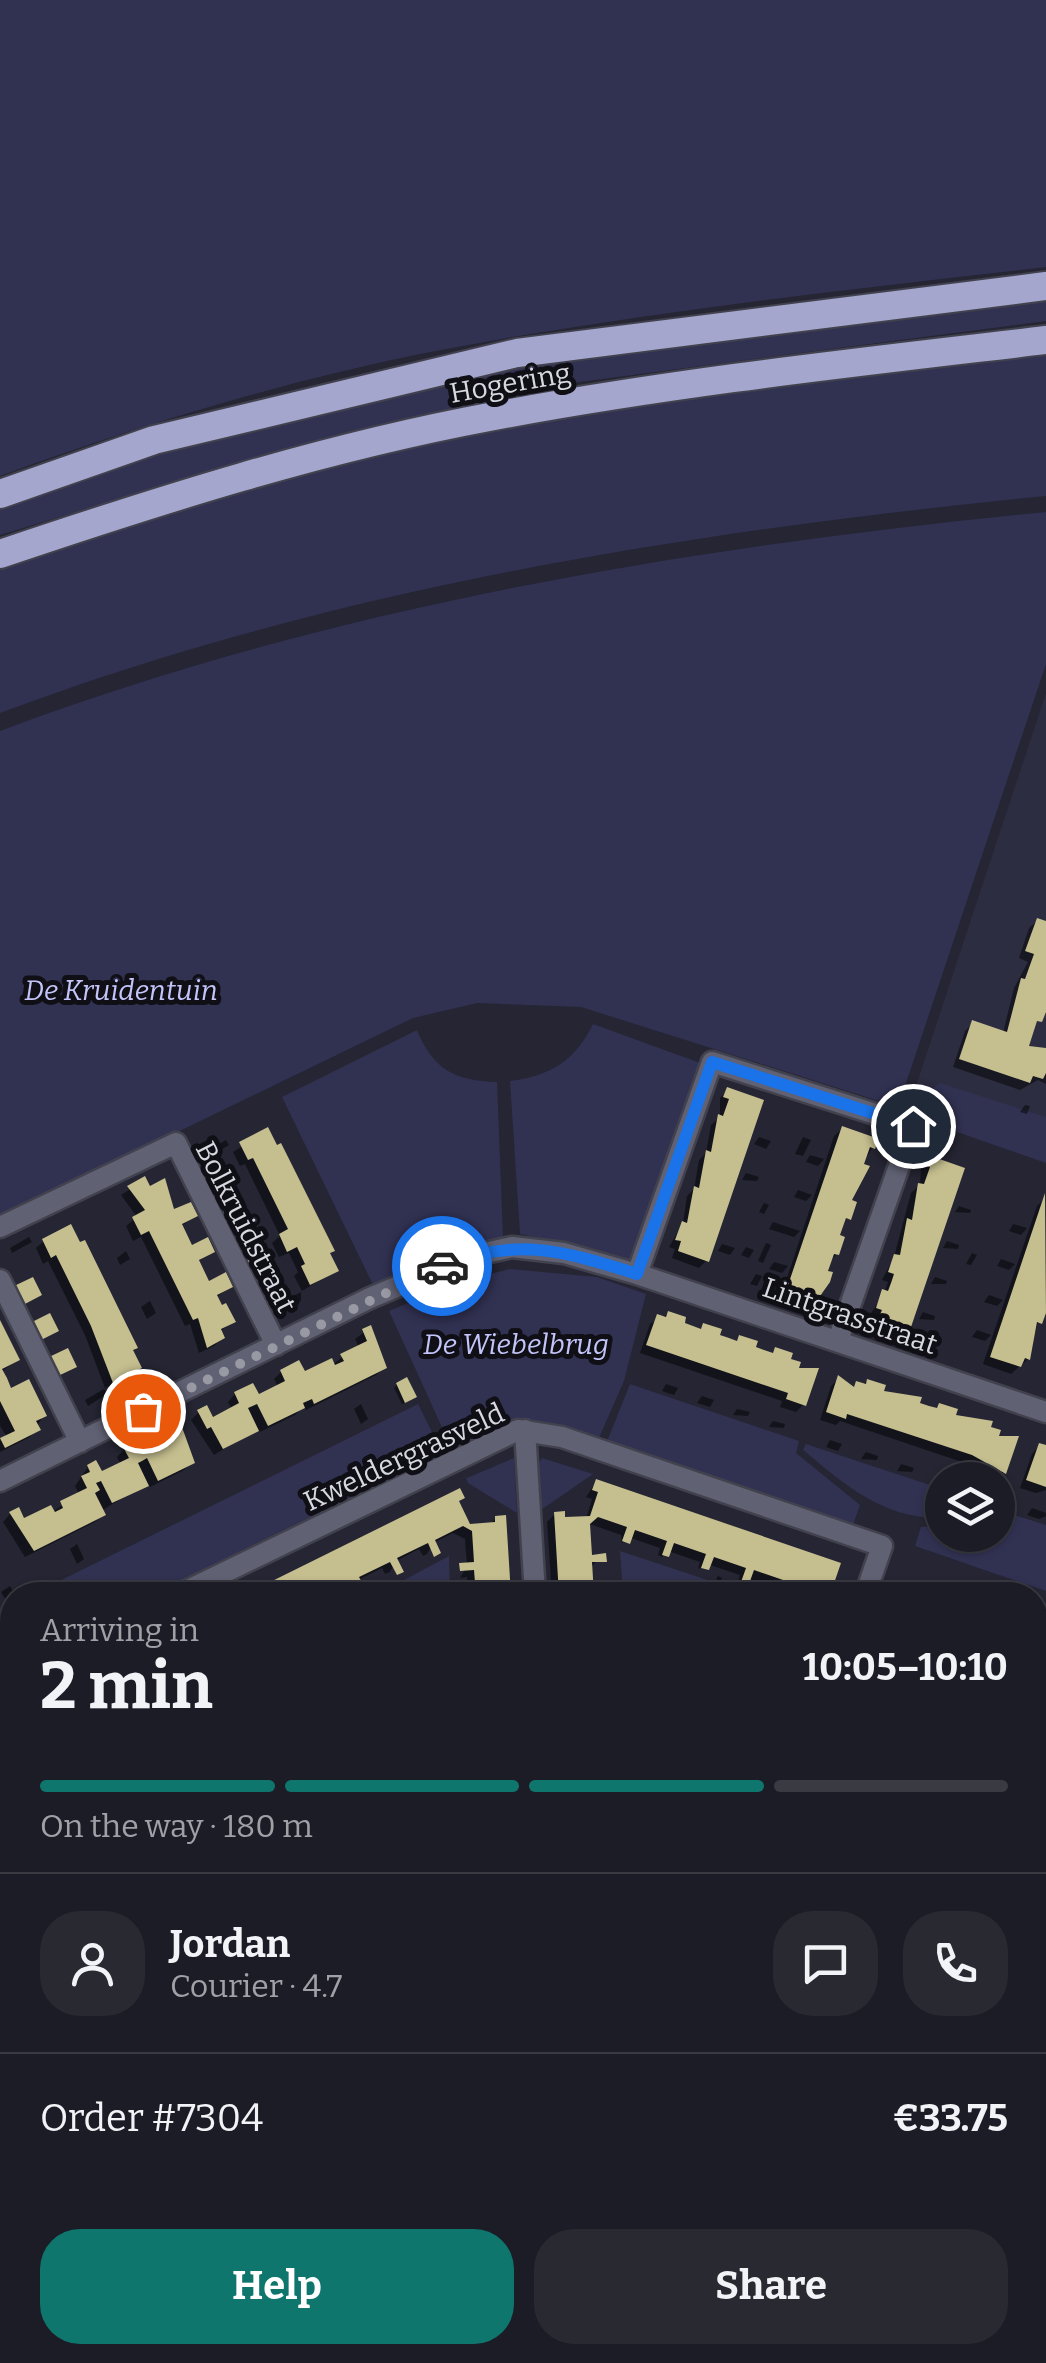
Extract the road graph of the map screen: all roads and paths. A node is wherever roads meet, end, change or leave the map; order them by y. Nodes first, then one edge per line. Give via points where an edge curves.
1 (1046, 286) edge
2 (1046, 340) edge
3 (0, 494) edge
4 (0, 554) edge
5 (0, 1227) edge
6 (637, 1274) junction
7 (0, 1280) edge
8 (838, 1340) junction
9 (276, 1344) junction
10 (1044, 1406) edge
11 (524, 1430) junction
12 (80, 1442) junction
13 (0, 1481) edge
14 (208, 1582) edge
15 (534, 1582) edge
16 (870, 1582) edge

1 - 3 highway, Hogering via 517,353 154,440
2 - 4 highway, Hogering via 776,372 487,417 202,486
5 - 9 street, Bolkruidstraat via 176,1143
6 - 8 street, Lintgrasstraat
6 - 8 street via 712,1062 913,1126
6 - 9 street, Lintgrasstraat via 564,1253 512,1247 467,1256
7 - 12 street
8 - 10 street, Lintgrasstraat
9 - 12 street, Lintgrasstraat
11 - 14 street, Kweldergrasveld
11 - 15 street
11 - 16 street, Kweldergrasveld via 562,1437 882,1546
12 - 13 street, Lintgrasstraat

